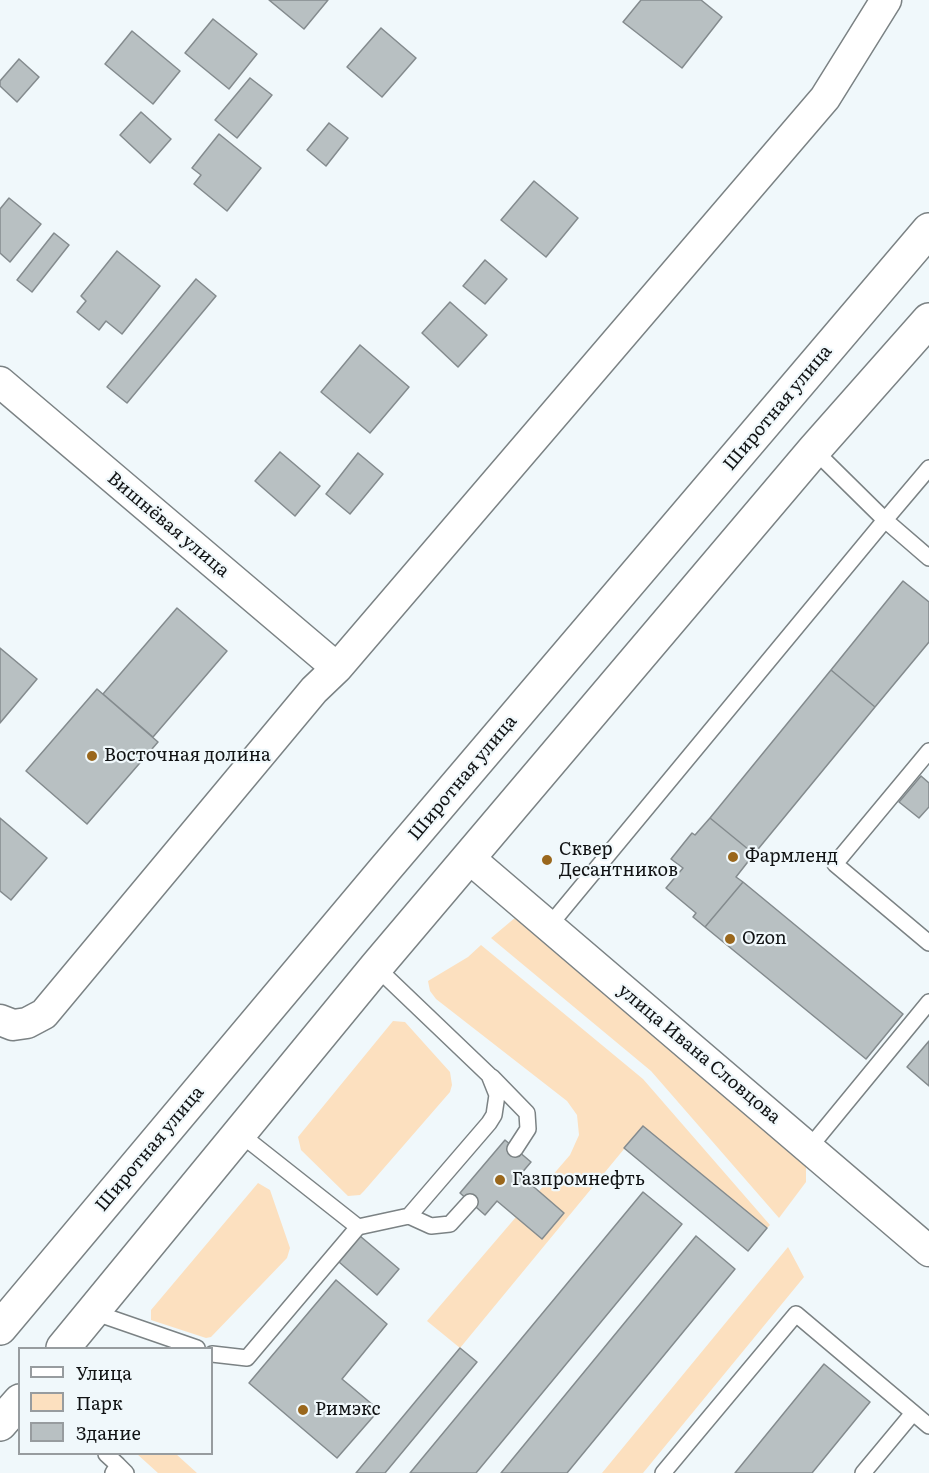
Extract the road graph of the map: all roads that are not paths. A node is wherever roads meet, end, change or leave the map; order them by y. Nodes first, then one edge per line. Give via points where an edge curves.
1 (886, 0) edge
2 (929, 230) edge
3 (929, 320) edge
4 (0, 382) edge
5 (814, 450) junction
6 (929, 468) edge
7 (885, 520) junction
8 (929, 558) edge
9 (337, 668) junction
10 (929, 752) edge
11 (469, 858) junction
12 (549, 926) junction
13 (929, 943) edge
14 (376, 967) junction
15 (929, 1002) edge
16 (0, 1020) edge
17 (482, 1067) junction
18 (239, 1133) junction
19 (809, 1148) junction
20 (515, 1149) dead end
21 (470, 1202) dead end
22 (409, 1216) junction
23 (358, 1227) junction
24 (929, 1251) edge
25 (93, 1312) junction
26 (0, 1328) edge
27 (64, 1347) edge
28 (194, 1347) edge
29 (213, 1354) edge
30 (18, 1403) edge
31 (913, 1413) junction
32 (0, 1424) edge
33 (929, 1426) edge
34 (107, 1455) edge
35 (119, 1470) edge
36 (871, 1470) edge
37 (663, 1473) edge

1 - 9 street via 825,98
2 - 26 main road, Широтная улица
3 - 5 main road
4 - 9 street, Вишнёвая улица
5 - 7 lane
5 - 11 main road
6 - 7 lane
7 - 8 lane
7 - 12 lane
9 - 16 street via 314,690 44,1014 13,1025
10 - 13 lane via 835,864
11 - 12 street, улица Ивана Словцова
11 - 14 main road
12 - 19 street, улица Ивана Словцова
14 - 17 lane
14 - 18 main road
15 - 19 lane
17 - 20 lane via 527,1113 528,1130
17 - 22 lane via 495,1084 494,1114
18 - 23 lane
18 - 25 main road
19 - 24 street, улица Ивана Словцова
21 - 22 lane via 450,1224 431,1226
22 - 23 lane
23 - 29 lane via 248,1358
25 - 27 main road
25 - 28 lane
30 - 32 main road
31 - 33 lane
31 - 36 lane
31 - 37 lane via 796,1314
34 - 35 lane

